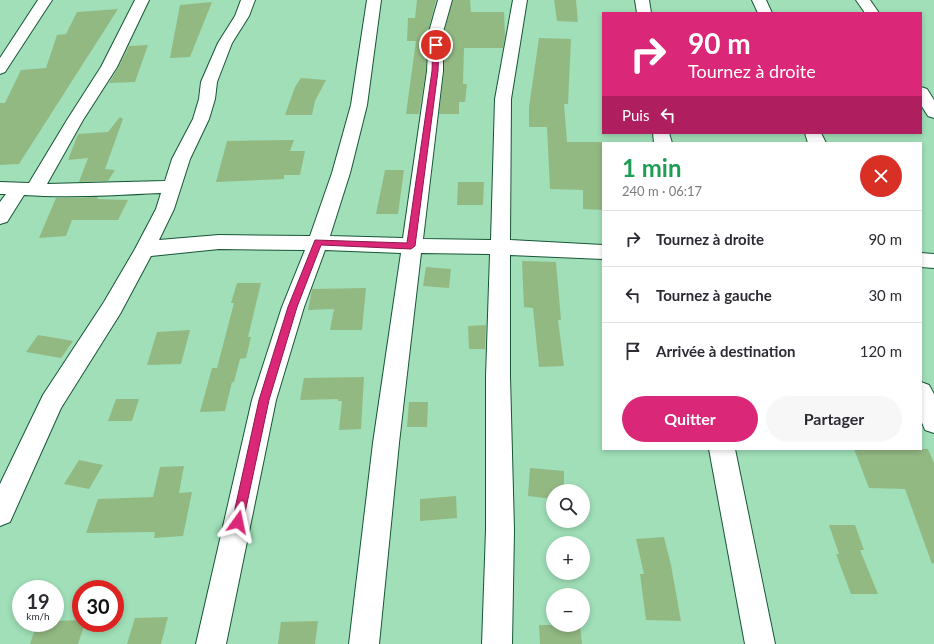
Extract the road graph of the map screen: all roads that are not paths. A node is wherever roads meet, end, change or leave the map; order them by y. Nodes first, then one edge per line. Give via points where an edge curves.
1 (45, 0) edge
2 (142, 0) edge
3 (248, 0) edge
4 (374, 0) edge
5 (445, 0) edge
6 (520, 0) edge
7 (642, 0) edge
8 (759, 0) edge
9 (863, 0) edge
10 (644, 12) edge
11 (765, 12) edge
12 (871, 12) edge
13 (0, 69) edge
14 (922, 94) edge
15 (934, 113) edge
16 (173, 187) junction
17 (17, 190) edge
18 (0, 217) edge
19 (318, 242) junction
20 (411, 246) junction
21 (499, 247) junction
22 (145, 249) junction
23 (602, 252) edge
24 (922, 260) edge
25 (934, 261) edge
26 (922, 394) edge
27 (934, 422) edge
28 (722, 450) edge
29 (0, 513) edge
30 (211, 644) edge
31 (364, 644) edge
32 (497, 644) edge
33 (760, 644) edge

1 - 13 street
2 - 17 street via 109,67 75,120
3 - 16 street via 242,16 225,43 209,82 201,119 181,159
4 - 19 street via 359,105 341,173
5 - 20 street via 436,32 435,71
6 - 21 street via 503,99
7 - 10 street
8 - 11 street
9 - 12 street
14 - 15 street
16 - 17 street
16 - 22 street via 165,210
17 - 18 street
19 - 20 street
19 - 22 street via 219,242
19 - 30 street via 293,307 264,400
20 - 21 street
20 - 31 street
21 - 23 street
21 - 32 street via 500,530
22 - 29 street via 112,308 52,402
24 - 25 street
26 - 27 street
28 - 33 street

